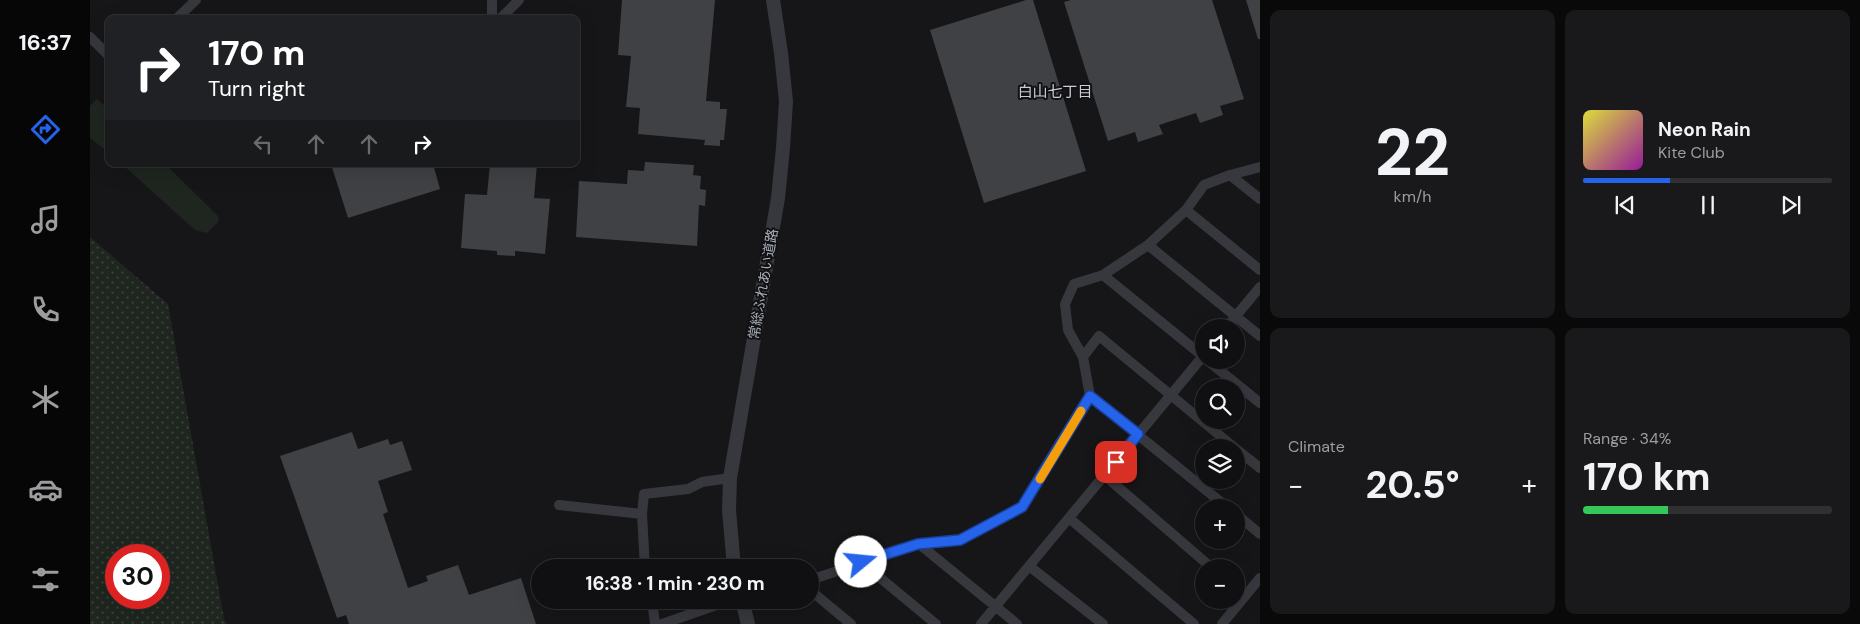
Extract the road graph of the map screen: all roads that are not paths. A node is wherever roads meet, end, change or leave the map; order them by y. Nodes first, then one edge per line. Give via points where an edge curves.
1 (196, 0) edge
2 (492, 0) edge
3 (519, 0) edge
4 (773, 0) edge
5 (180, 15) edge
6 (492, 15) edge
7 (504, 15) edge
8 (90, 37) edge
9 (105, 52) edge
10 (1260, 167) edge
11 (1230, 174) junction
12 (1260, 199) edge
13 (1186, 210) junction
14 (1148, 245) junction
15 (1260, 270) edge
16 (1103, 275) junction
17 (1260, 286) edge
18 (1236, 316) junction
19 (1234, 319) edge
20 (1260, 336) edge
21 (1195, 350) edge
22 (1083, 357) junction
23 (1195, 367) edge
24 (1219, 369) edge
25 (1171, 395) junction
26 (1090, 396) junction
27 (1260, 403) edge
28 (1138, 434) junction
29 (1225, 439) edge
30 (1245, 456) edge
31 (1260, 468) edge
32 (1104, 475) junction
33 (730, 478) junction
34 (1217, 499) edge
35 (559, 505) dead end
36 (642, 514) junction
37 (1069, 518) junction
38 (1245, 522) edge
39 (1260, 534) edge
40 (918, 544) junction
41 (645, 559) edge
42 (733, 559) edge
43 (1202, 559) edge
44 (861, 562) junction
45 (1030, 566) junction
46 (819, 577) edge
47 (1260, 578) edge
48 (1245, 596) edge
49 (819, 598) edge
50 (996, 606) junction
51 (653, 609) edge
52 (705, 609) edge
53 (744, 609) edge
54 (1234, 609) edge
55 (840, 616) junction
56 (655, 624) edge
57 (662, 624) edge
58 (748, 624) edge
59 (832, 624) edge
60 (850, 624) edge
61 (936, 624) edge
62 (981, 624) edge
63 (1017, 624) edge
64 (1103, 624) edge
65 (1194, 624) edge
66 (1222, 624) edge

1 - 5 street
2 - 6 street
3 - 7 street
4 - 33 street, 常総ふれあい道路 via 786,102 784,148
8 - 9 street
10 - 11 street
11 - 12 street
11 - 13 street via 1204,185
13 - 14 street
13 - 15 street
14 - 16 street
14 - 18 street
16 - 21 street
16 - 22 street via 1074,284 1065,304 1068,330
17 - 18 street
18 - 19 street
18 - 20 street
22 - 25 street via 1100,336
22 - 26 street
23 - 25 street
24 - 27 street
25 - 28 street
25 - 29 street
26 - 28 street
26 - 40 street via 1022,507 960,540
28 - 32 street
28 - 34 street
30 - 31 street
32 - 37 street
32 - 43 street
33 - 36 street via 644,494
33 - 42 street, 常総ふれあい道路
35 - 36 street
36 - 41 street
37 - 45 street
37 - 65 street
38 - 39 street
40 - 44 street
40 - 50 street
44 - 46 street
44 - 61 street
45 - 50 street
45 - 64 street
47 - 48 street
49 - 55 street
50 - 62 street
50 - 63 street
51 - 56 street
52 - 57 street
53 - 58 street
54 - 66 street
55 - 59 street
55 - 60 street

